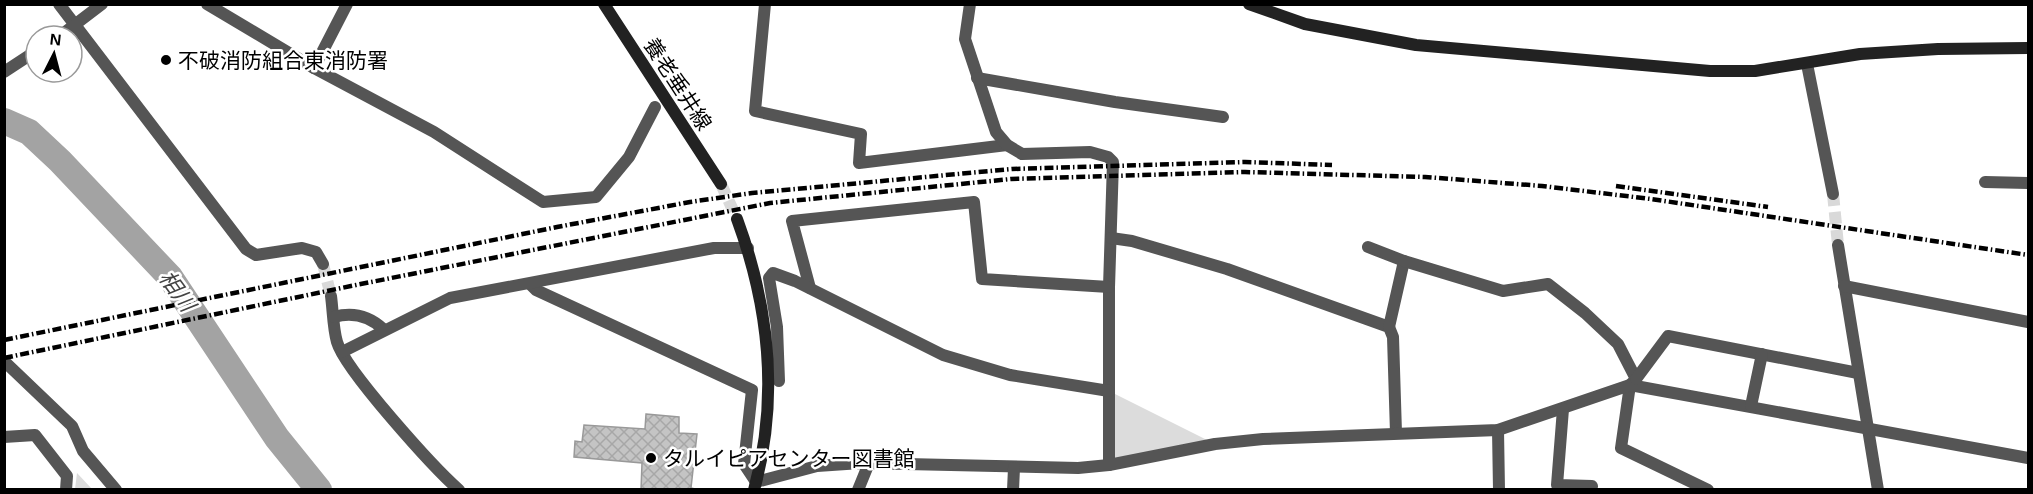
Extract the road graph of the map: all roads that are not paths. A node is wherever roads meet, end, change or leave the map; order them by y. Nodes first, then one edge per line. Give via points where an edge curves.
1 (59, 4) edge
2 (102, 4) edge
3 (207, 4) edge
4 (347, 4) edge
5 (603, 4) edge
6 (765, 4) edge
7 (970, 4) edge
8 (1249, 4) edge
9 (67, 24) edge
10 (77, 24) edge
11 (2028, 48) edge
12 (84, 49) edge
13 (24, 59) edge
14 (1807, 64) junction
15 (314, 68) junction
16 (4, 72) edge
17 (977, 78) junction
18 (655, 107) dead end
19 (1223, 117) dead end
20 (1007, 145) junction
21 (1985, 182) dead end
22 (2028, 183) edge
23 (721, 184) tunnel mouth
24 (1833, 194) tunnel mouth
25 (737, 219) tunnel mouth
26 (1111, 238) junction
27 (1838, 245) tunnel mouth
28 (1368, 247) dead end
29 (748, 248) junction
30 (1404, 261) junction
31 (323, 264) tunnel mouth
32 (531, 285) junction
33 (1844, 286) junction
34 (1109, 287) junction
35 (810, 288) junction
36 (330, 296) tunnel mouth
37 (334, 317) junction
38 (2028, 322) edge
39 (1389, 327) junction
40 (382, 329) junction
41 (342, 352) junction
42 (1762, 354) junction
43 (4, 361) edge
44 (1858, 372) junction
45 (779, 381) dead end
46 (1633, 382) junction
47 (1110, 391) junction
48 (1751, 406) junction
49 (1563, 409) junction
50 (1868, 427) junction
51 (1498, 430) junction
52 (1396, 433) junction
53 (4, 437) edge
54 (2028, 458) edge
55 (869, 463) junction
56 (1109, 465) junction
57 (1014, 468) junction
58 (755, 486) edge
59 (66, 489) edge
60 (116, 489) edge
61 (459, 489) edge
62 (858, 489) edge
63 (1013, 489) edge
64 (1499, 489) edge
65 (1591, 489) edge
66 (1708, 489) edge
67 (1878, 489) edge

1 - 9 street
2 - 10 street
3 - 15 street
4 - 15 street
5 - 23 street, 養老垂井線
6 - 20 street via 755,111 861,134 859,163
7 - 17 street via 965,39
8 - 14 street via 1305,24 1475,52 1710,71 1755,71
11 - 14 street via 1860,54
12 - 31 street via 246,249 256,255 302,248 316,252
13 - 16 street
14 - 24 street
15 - 18 street via 434,132 543,202 596,197 629,157
17 - 19 street
17 - 20 street via 996,132
20 - 26 street via 1022,154 1090,152 1108,157 1113,162
21 - 22 street
25 - 29 street
26 - 34 street
26 - 39 street via 1227,269
27 - 33 street
28 - 30 street
29 - 32 street via 714,248
29 - 58 street via 763,310 768,375
30 - 39 street
30 - 46 street via 1503,291 1548,284 1618,344
32 - 40 street via 450,298
32 - 58 street via 752,390 744,464
33 - 38 street
33 - 44 street
34 - 35 street via 982,279 974,202 792,221
34 - 47 street
35 - 45 street via 772,273 769,278 777,327
35 - 47 street via 943,355 1010,375
36 - 37 street
37 - 40 street via 348,313 376,322
37 - 41 street
39 - 52 street via 1393,337
40 - 41 street
41 - 61 street via 366,386
42 - 44 street
42 - 46 street via 1668,336
42 - 48 street
43 - 60 street via 72,426 83,451
44 - 50 street
46 - 48 street
46 - 49 street
46 - 66 street via 1621,448
47 - 56 street
48 - 50 street
49 - 51 street
49 - 65 street via 1557,485 1592,486
50 - 54 street
50 - 67 street
51 - 52 street
51 - 64 street
52 - 56 street via 1215,444
53 - 59 street via 35,435 67,476
55 - 57 street
55 - 58 street via 817,466
55 - 62 street
56 - 57 street
57 - 63 street

